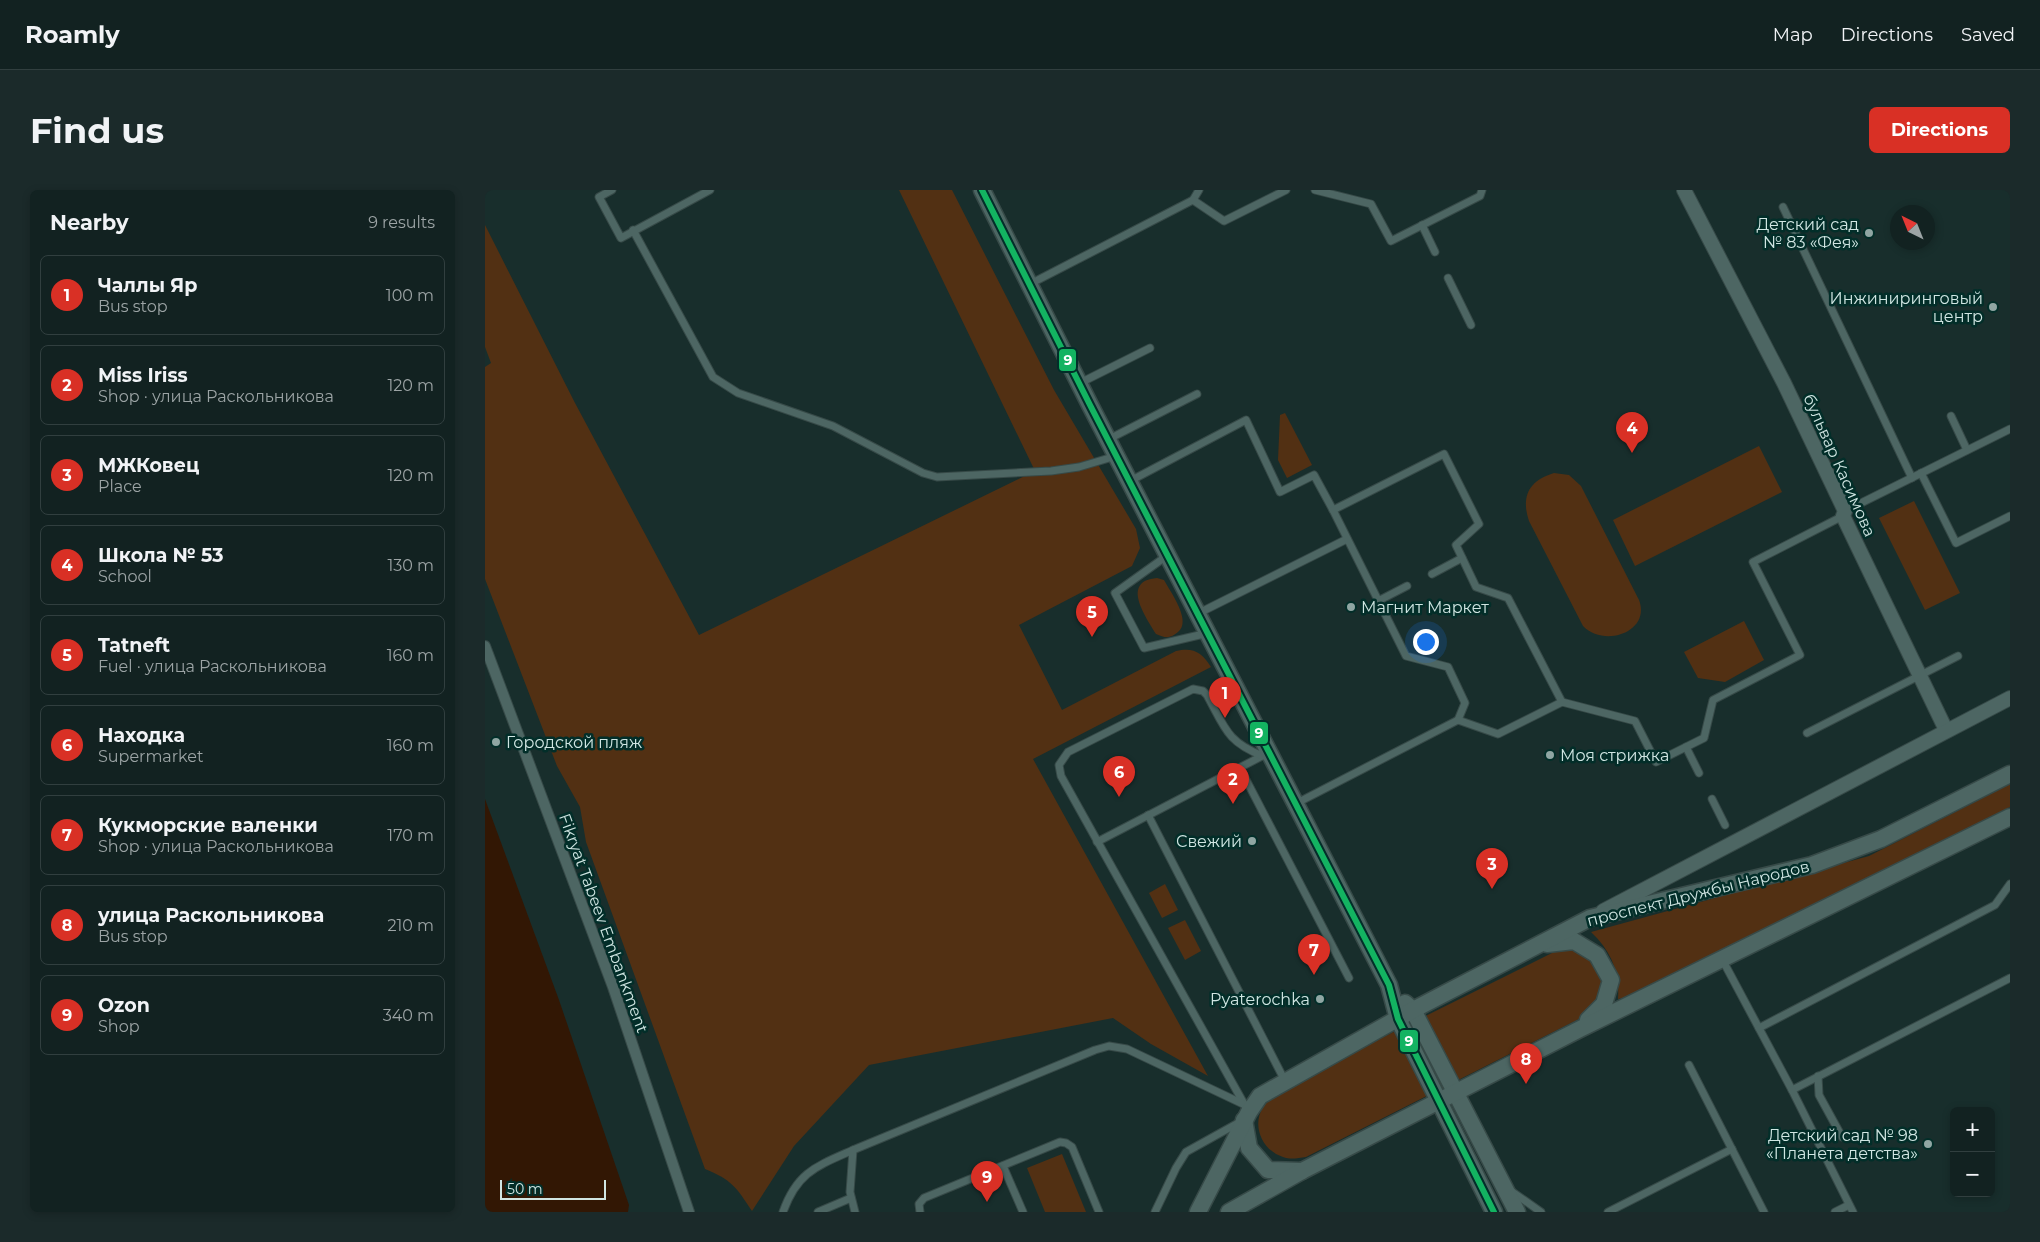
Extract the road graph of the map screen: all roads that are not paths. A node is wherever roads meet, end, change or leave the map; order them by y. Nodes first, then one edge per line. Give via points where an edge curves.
1 (612, 190) edge
2 (710, 190) edge
3 (983, 190) edge
4 (1199, 190) edge
5 (1286, 190) edge
6 (1315, 190) edge
7 (1482, 190) edge
8 (1684, 190) edge
9 (1193, 200) junction
10 (1783, 207) dead end
11 (1422, 225) junction
12 (633, 230) junction
13 (1435, 252) dead end
14 (1448, 278) dead end
15 (1030, 284) junction
16 (1471, 325) dead end
17 (1150, 348) dead end
18 (1080, 384) junction
19 (1197, 394) dead end
20 (1951, 416) dead end
21 (2010, 429) edge
22 (1109, 440) junction
23 (1967, 450) junction
24 (1117, 456) junction
25 (1921, 473) junction
26 (1912, 478) junction
27 (1129, 481) junction
28 (1333, 510) junction
29 (1844, 514) junction
30 (2010, 516) edge
31 (1347, 538) junction
32 (1169, 555) junction
33 (1462, 558) junction
34 (1432, 574) dead end
35 (1407, 586) dead end
36 (1378, 601) junction
37 (1199, 613) junction
38 (1208, 633) junction
39 (485, 646) edge
40 (1958, 656) dead end
41 (1919, 675) junction
42 (2010, 698) edge
43 (1561, 702) junction
44 (1458, 720) junction
45 (1946, 730) junction
46 (1807, 733) dead end
47 (1686, 747) junction
48 (1266, 754) junction
49 (1241, 768) junction
50 (1699, 773) dead end
51 (2010, 774) edge
52 (1712, 799) dead end
53 (1295, 804) junction
54 (1148, 816) junction
55 (2010, 817) edge
56 (1725, 825) dead end
57 (1097, 842) junction
58 (2010, 884) edge
59 (1590, 918) junction
60 (1539, 944) junction
61 (1722, 959) junction
62 (1349, 978) dead end
63 (2010, 978) edge
64 (1389, 985) junction
65 (1413, 1010) junction
66 (1398, 1019) junction
67 (1759, 1028) junction
68 (1580, 1029) junction
69 (1689, 1065) dead end
70 (1818, 1076) junction
71 (1285, 1082) junction
72 (1791, 1090) junction
73 (1457, 1093) junction
74 (1438, 1103) junction
75 (1245, 1112) junction
76 (1842, 1137) dead end
77 (1731, 1149) junction
78 (853, 1150) junction
79 (1003, 1166) junction
80 (1302, 1171) junction
81 (1505, 1187) junction
82 (851, 1198) junction
83 (1849, 1204) junction
84 (689, 1212) edge
85 (783, 1212) edge
86 (817, 1212) edge
87 (855, 1212) edge
88 (920, 1212) edge
89 (1023, 1212) edge
90 (1099, 1212) edge
91 (1155, 1212) edge
92 (1198, 1212) edge
93 (1229, 1212) edge
94 (1494, 1212) edge
95 (1517, 1212) edge
96 (1541, 1212) edge
97 (1608, 1212) edge
98 (1764, 1212) edge
99 (1835, 1212) edge
100 (1853, 1212) edge

1 - 12 lane via 599,197 621,238
2 - 12 lane
3 - 15 street
4 - 9 lane
5 - 9 lane via 1224,221
6 - 11 lane via 1371,204 1391,241
7 - 11 lane via 1480,196
8 - 29 street, бульвар Касимова via 1784,383
9 - 15 lane
10 - 26 lane
11 - 13 lane
12 - 24 lane via 713,377 738,393 833,426 923,473 937,477 1051,471
14 - 16 lane
15 - 18 street
17 - 18 lane
18 - 22 street
19 - 22 lane
20 - 23 lane
21 - 23 lane
22 - 24 street
23 - 25 lane
24 - 27 street
25 - 26 lane
25 - 30 lane via 1956,543
26 - 29 lane
27 - 28 lane via 1246,420 1280,492 1314,475
27 - 32 street
28 - 31 lane
28 - 33 lane via 1444,454 1479,524 1455,545
29 - 41 street, бульвар Касимова
29 - 47 lane via 1753,562 1800,655 1713,700 1704,738
31 - 36 lane
31 - 37 lane
32 - 37 street
32 - 38 lane via 1115,593 1143,648
33 - 34 lane
33 - 43 lane via 1476,587 1508,598
35 - 36 lane
36 - 44 lane via 1406,656 1448,667 1465,702
37 - 38 street
38 - 48 street
39 - 84 street, Fikryat Tabeev Embankment via 613,987
40 - 41 lane
41 - 45 street, бульвар Касимова
41 - 46 lane
42 - 45 street
43 - 44 lane via 1498,734
43 - 47 lane via 1635,722 1656,762
44 - 53 lane
45 - 59 street
47 - 50 lane
48 - 49 lane
48 - 53 street
48 - 57 lane via 1244,748 1236,742 1207,695 1193,689 1077,748 1063,756 1059,770
49 - 54 lane
49 - 62 lane
51 - 59 street, проспект Дружбы Народов via 1881,839 1812,865
52 - 56 lane
53 - 64 street
54 - 57 lane
54 - 71 lane
55 - 61 street
57 - 75 lane
58 - 67 lane via 1995,905
59 - 60 street, проспект Дружбы Народов
60 - 65 street, проспект Дружбы Народов
60 - 68 street via 1575,941 1597,955 1611,980 1604,1004
61 - 67 lane
61 - 68 street
63 - 70 lane
64 - 65 street
64 - 66 street
65 - 66 street, проспект Дружбы Народов
65 - 73 street
66 - 71 street, проспект Дружбы Народов
66 - 74 street
67 - 72 lane
68 - 73 street
69 - 77 lane
70 - 72 lane
70 - 76 lane via 1819,1095
71 - 75 street, проспект Дружбы Народов via 1260,1096
72 - 83 lane
73 - 74 street
73 - 81 street
74 - 80 street
74 - 94 street
75 - 78 lane via 1127,1049 1109,1046
75 - 80 street via 1249,1148 1268,1170
75 - 91 lane via 1186,1152
75 - 92 street
77 - 97 lane
77 - 98 lane
78 - 82 lane
78 - 85 lane via 808,1171 795,1186
79 - 88 lane via 924,1198 919,1204
79 - 89 lane
79 - 90 lane via 1060,1142 1066,1143 1072,1147
80 - 93 street
81 - 95 street
81 - 96 lane
82 - 86 lane
82 - 87 lane
83 - 99 lane
83 - 100 lane

